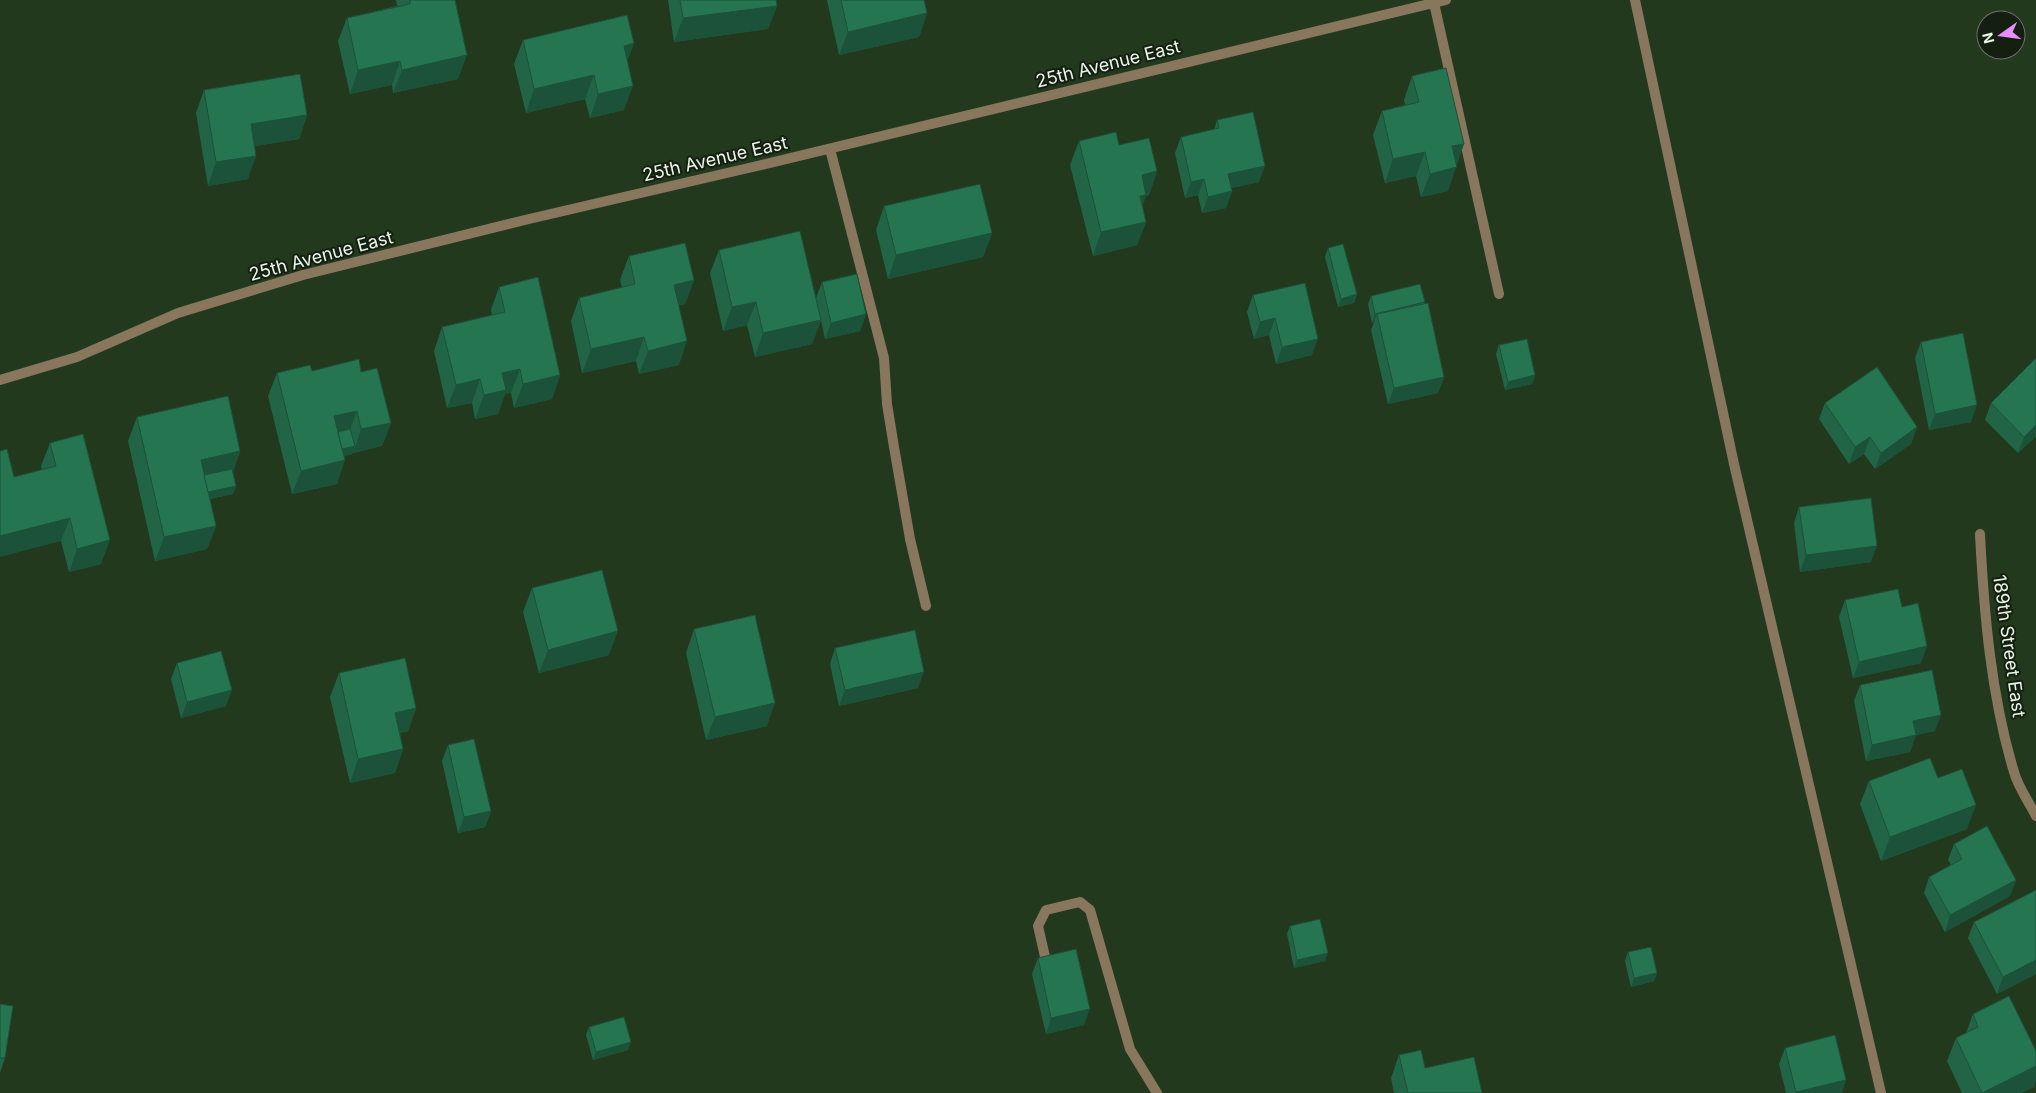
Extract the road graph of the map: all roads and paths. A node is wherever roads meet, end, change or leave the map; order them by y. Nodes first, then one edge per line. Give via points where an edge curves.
1 (1446, 0) edge
2 (1635, 0) edge
3 (1434, 3) junction
4 (830, 149) junction
5 (1499, 294) dead end
6 (0, 380) edge
7 (1980, 534) dead end
8 (926, 606) dead end
9 (2036, 816) edge
10 (1046, 961) edge
11 (1157, 1093) edge
12 (1881, 1093) edge

1 - 3 street, 25th Avenue East
2 - 12 street via 1734,464
3 - 4 street, 25th Avenue East
3 - 5 street
4 - 6 street, 25th Avenue East via 303,275 178,313 77,358
4 - 8 street via 884,358 887,404 910,539
7 - 9 street, 189th Street East via 1994,685 2014,773
10 - 11 street via 1038,926 1046,910 1080,902 1090,910 1130,1049

